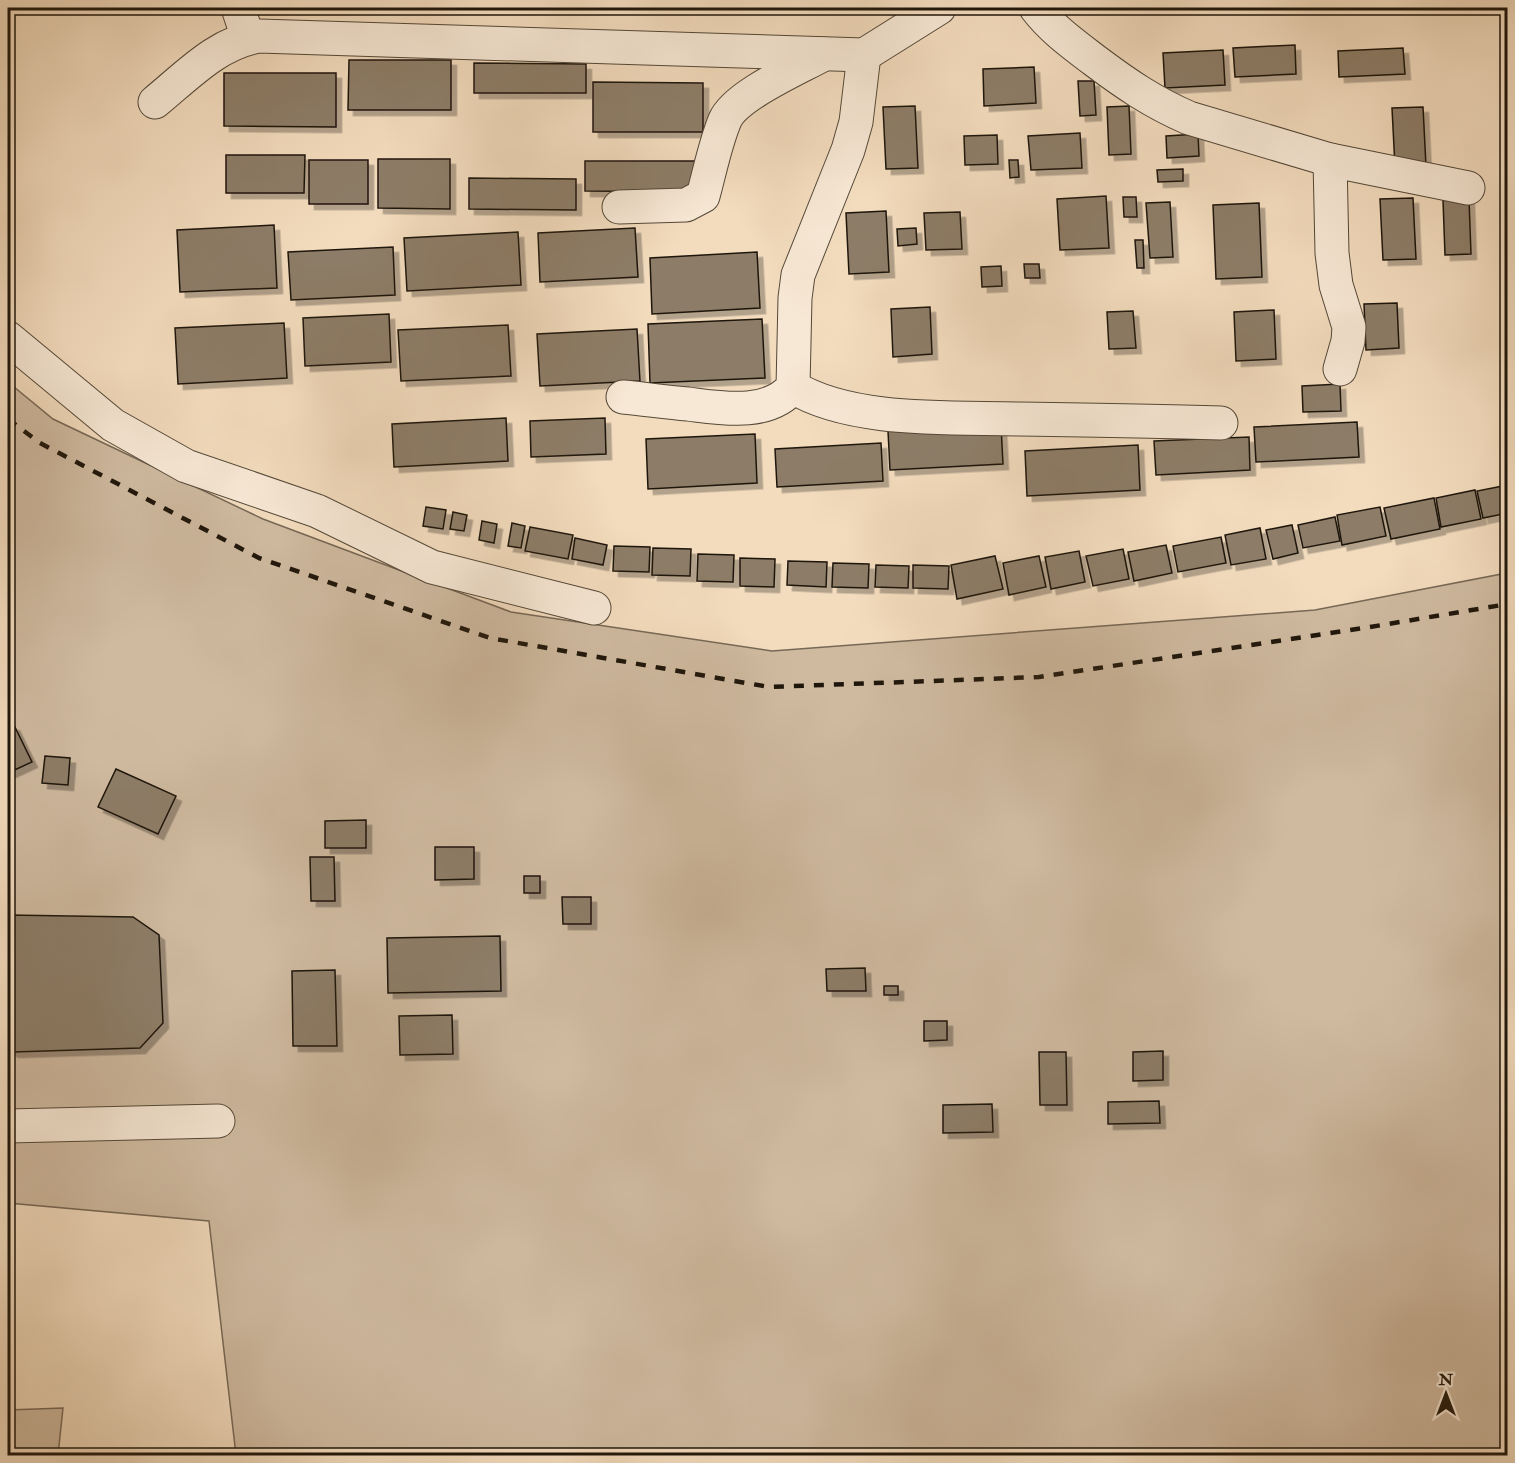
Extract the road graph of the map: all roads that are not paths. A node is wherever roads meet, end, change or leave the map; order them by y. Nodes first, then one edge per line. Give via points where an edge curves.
1 (238, 8) edge
2 (939, 8) edge
3 (1036, 8) edge
4 (248, 38) junction
5 (826, 53) junction
6 (864, 55) junction
7 (155, 102) dead end
8 (1329, 160) junction
9 (1468, 188) dead end
10 (619, 207) dead end
11 (8, 338) edge
12 (1340, 369) dead end
13 (793, 387) junction
14 (623, 397) dead end
15 (1221, 423) dead end
16 (594, 608) dead end
17 (218, 1121) dead end
18 (8, 1126) edge

1 - 4 street
2 - 6 street
3 - 8 street via 1059,34 1157,103 1189,118
4 - 5 street
4 - 7 street via 218,51
5 - 6 street
5 - 10 street via 735,106 725,119 703,196 686,206
6 - 13 street via 856,122 848,150 798,275
8 - 9 street
8 - 12 street via 1332,253 1336,285 1349,327
11 - 16 street via 113,425 186,466 317,511 432,567
13 - 14 street via 777,400 735,409
13 - 15 street via 823,402 901,416
17 - 18 street

